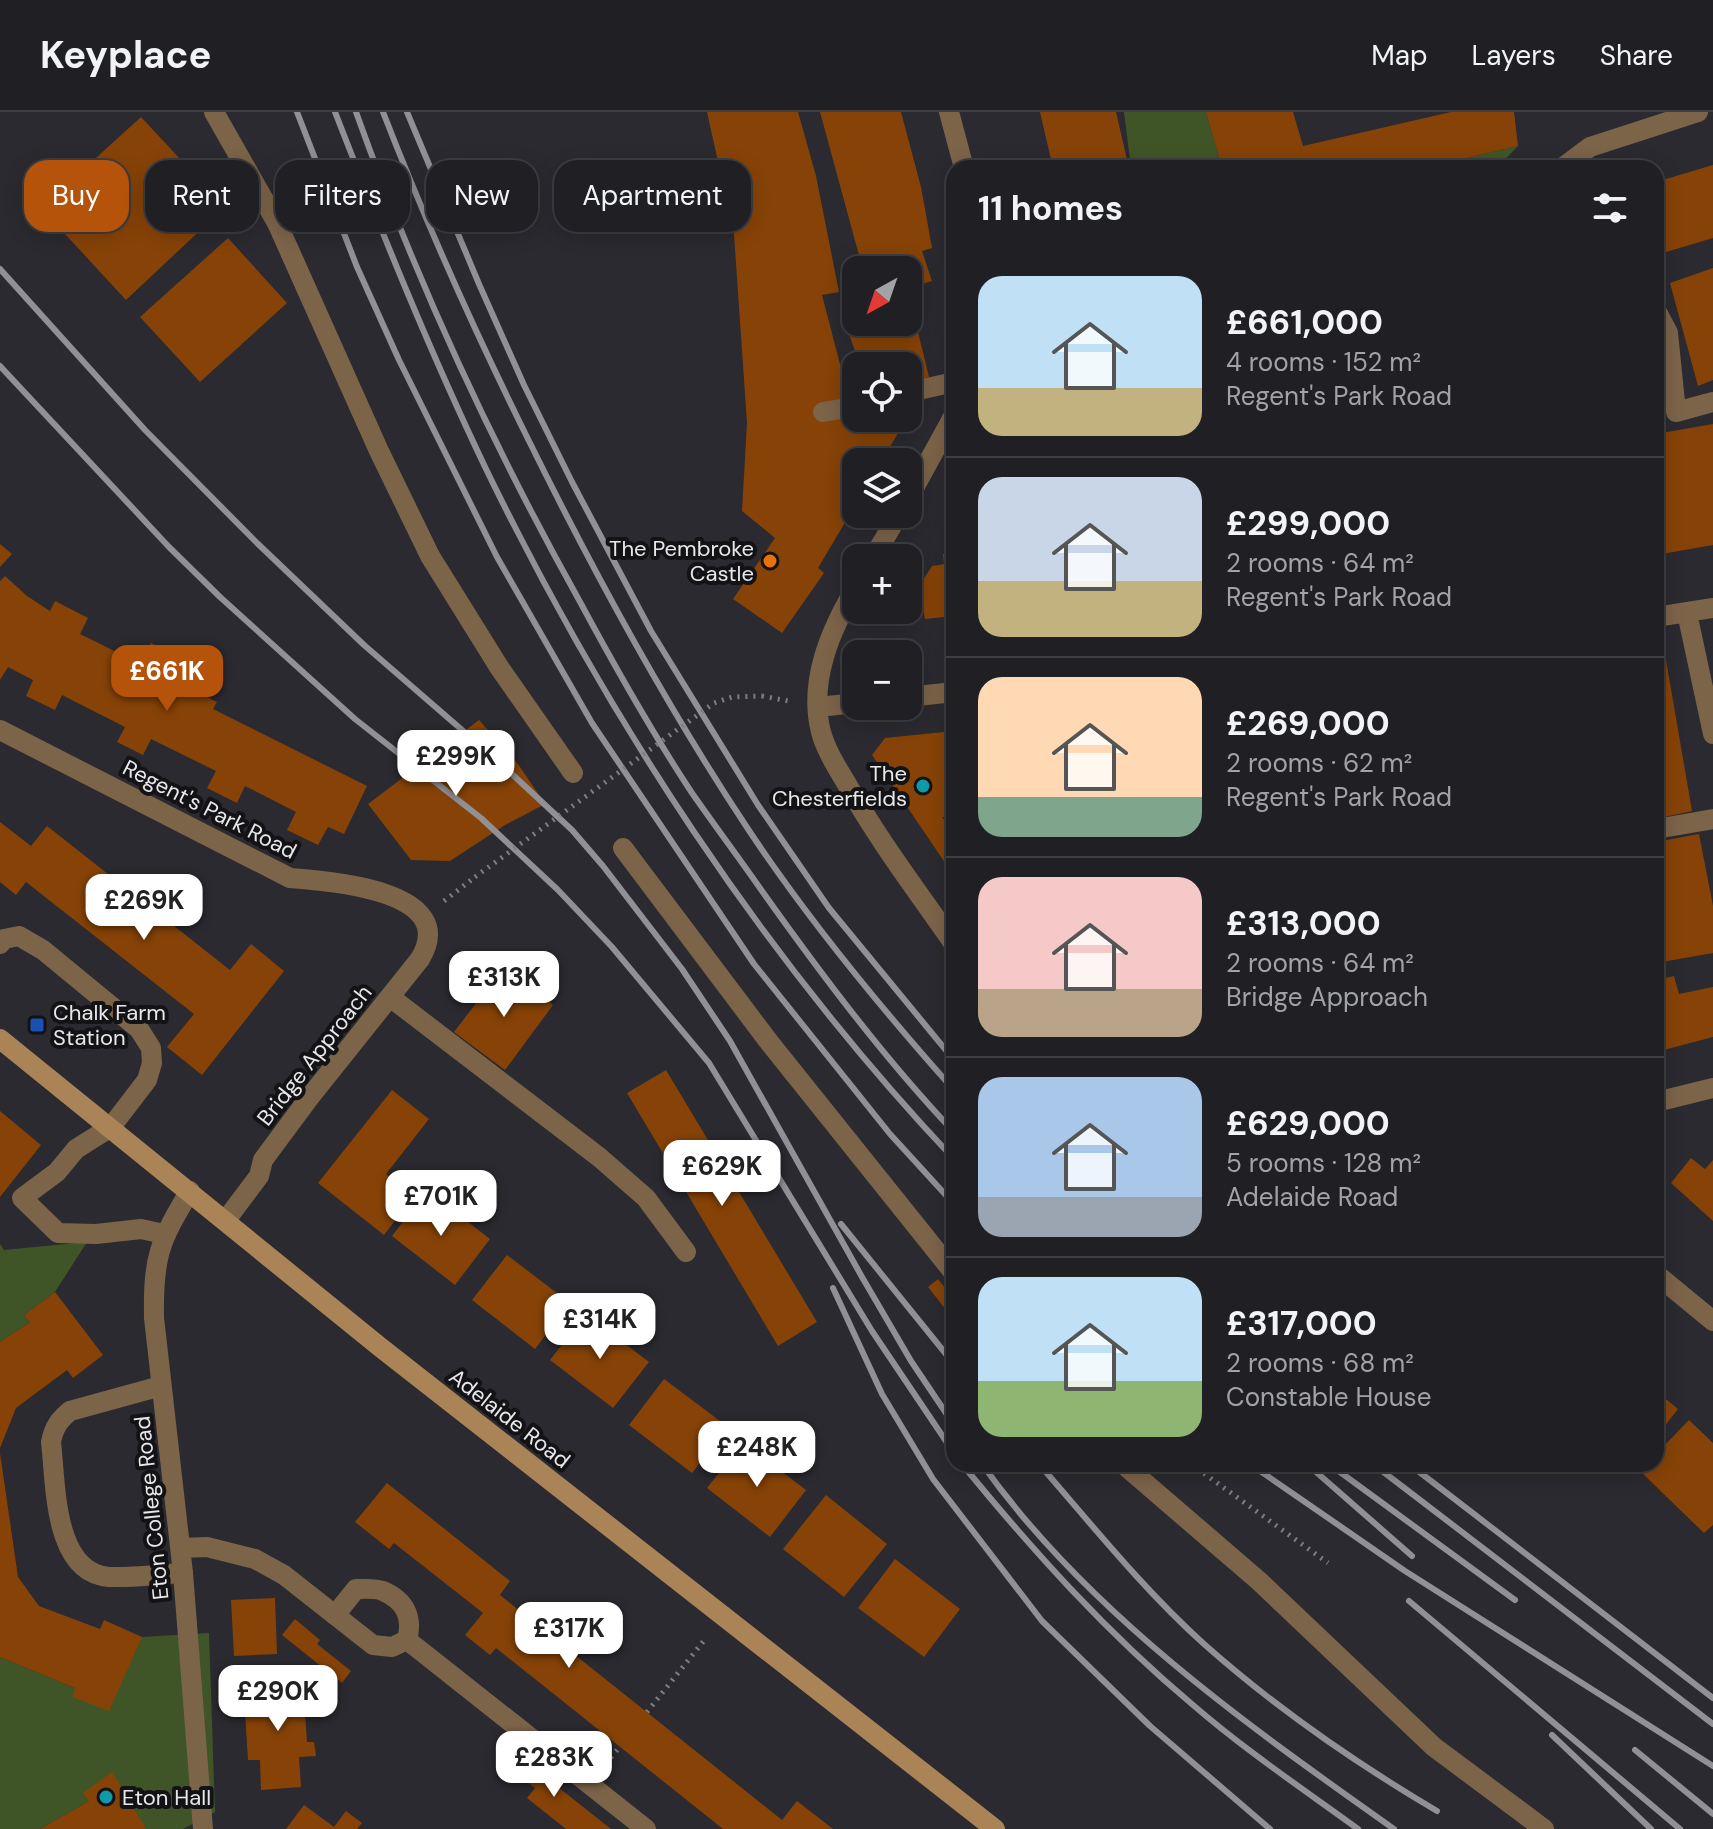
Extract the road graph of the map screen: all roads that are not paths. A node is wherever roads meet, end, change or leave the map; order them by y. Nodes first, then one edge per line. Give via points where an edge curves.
1 (214, 112) edge
2 (949, 112) edge
3 (1698, 112) edge
4 (962, 160) edge
5 (1573, 160) edge
6 (1664, 325) edge
7 (946, 384) edge
8 (923, 389) dead end
9 (1713, 402) edge
10 (842, 409) edge
11 (823, 412) dead end
12 (946, 430) edge
13 (922, 473) edge
14 (1713, 608) edge
15 (842, 613) edge
16 (1687, 613) junction
17 (1664, 616) edge
18 (946, 693) edge
19 (922, 695) edge
20 (842, 704) edge
21 (818, 707) junction
22 (0, 730) edge
23 (1713, 734) edge
24 (573, 773) dead end
25 (1713, 819) edge
26 (1664, 828) edge
27 (623, 848) dead end
28 (425, 917) joint
29 (946, 932) edge
30 (0, 944) edge
31 (390, 997) junction
32 (0, 1039) edge
33 (1713, 1088) edge
34 (1664, 1100) edge
35 (111, 1127) junction
36 (190, 1191) junction
37 (226, 1220) junction
38 (164, 1234) junction
39 (686, 1252) dead end
40 (946, 1263) edge
41 (1664, 1281) edge
42 (1713, 1321) edge
43 (161, 1386) junction
44 (1132, 1472) edge
45 (180, 1548) junction
46 (183, 1573) junction
47 (335, 1615) junction
48 (407, 1640) junction
49 (203, 1829) edge
50 (646, 1829) edge
51 (995, 1829) edge
52 (1544, 1829) edge

1 - 24 street via 277,223 430,556
2 - 4 street
3 - 5 street via 1590,147
6 - 9 street via 1676,412
7 - 8 street
10 - 11 street
12 - 13 street
14 - 16 street
15 - 21 street via 823,659
16 - 17 street
16 - 23 street
18 - 19 street
20 - 21 street
21 - 29 street via 821,733 855,798
22 - 28 street, Regent's Park Road via 290,878 394,896
25 - 26 street
27 - 40 street
28 - 31 street, Bridge Approach via 430,937 426,949
30 - 35 street via 19,936 43,950 139,1029 151,1048 147,1080
31 - 37 street, Bridge Approach via 263,1160 259,1176
31 - 39 street via 622,1177 646,1198
32 - 35 main road, Adelaide Road
33 - 34 street
35 - 36 main road, Adelaide Road
35 - 38 street via 76,1149 57,1172 22,1198 58,1233 141,1229
36 - 37 main road, Adelaide Road
36 - 38 street, Eton College Road
37 - 51 main road, Adelaide Road
38 - 43 street, Eton College Road via 153,1278
41 - 42 street
43 - 45 street, Eton College Road
43 - 46 street via 70,1411 53,1429 51,1442 63,1537 79,1563 107,1577
44 - 52 street via 1269,1591 1434,1747
45 - 46 street, Eton College Road
45 - 47 street via 207,1547 255,1559
46 - 49 street, Eton College Road
47 - 48 street via 373,1645 392,1647
47 - 48 street via 356,1589 382,1590 406,1608 411,1624
48 - 50 street

